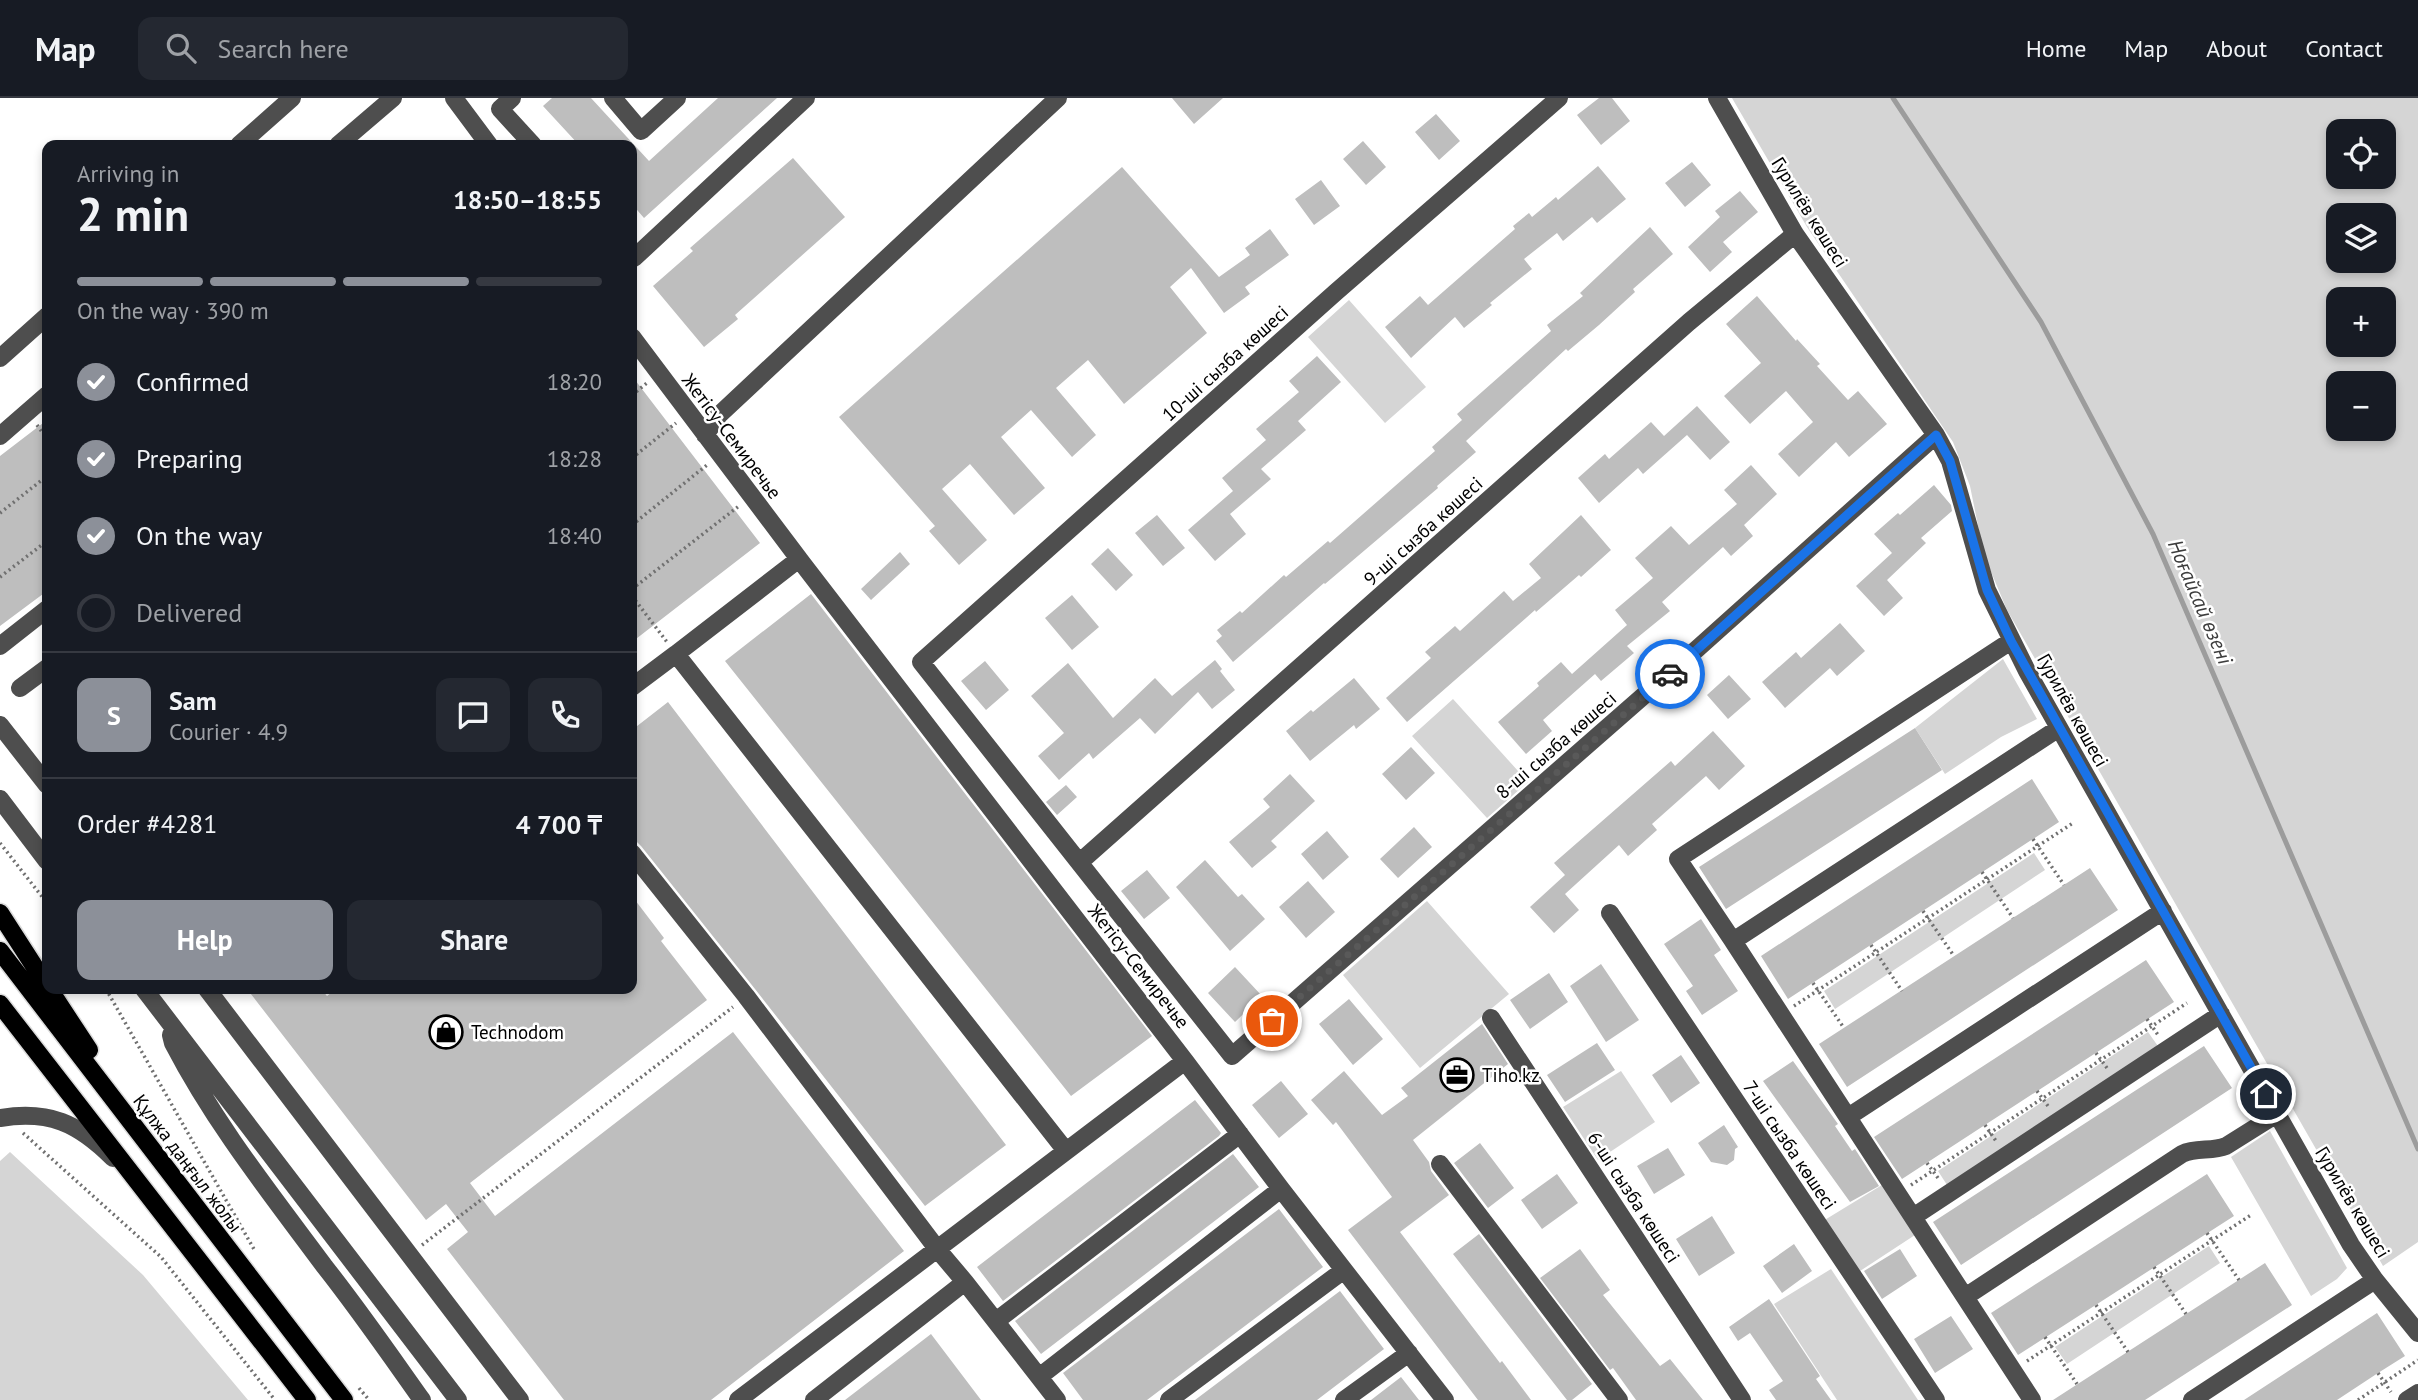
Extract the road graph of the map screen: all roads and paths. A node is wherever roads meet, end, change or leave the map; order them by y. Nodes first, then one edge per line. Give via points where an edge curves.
1 (292, 98) edge
2 (393, 98) edge
3 (454, 98) edge
4 (512, 98) edge
5 (613, 98) edge
6 (677, 98) edge
7 (806, 98) edge
8 (1058, 98) edge
9 (1559, 98) edge
10 (1717, 98) edge
11 (245, 140) edge
12 (344, 140) edge
13 (485, 140) edge
14 (528, 140) edge
15 (1795, 234) junction
16 (637, 255) edge
17 (42, 320) edge
18 (637, 344) edge
19 (0, 358) edge
20 (42, 399) edge
21 (689, 413) junction
22 (705, 435) junction
23 (1936, 435) junction
24 (0, 436) edge
25 (637, 454) edge
26 (720, 455) junction
27 (42, 480) edge
28 (751, 496) junction
29 (0, 513) edge
30 (637, 520) edge
31 (42, 545) edge
32 (799, 559) junction
33 (0, 577) edge
34 (637, 585) edge
35 (637, 603) edge
36 (42, 613) edge
37 (2011, 641) junction
38 (0, 646) edge
39 (676, 654) junction
40 (42, 671) edge
41 (637, 683) edge
42 (20, 688) dead end
43 (0, 724) edge
44 (2059, 728) junction
45 (42, 779) edge
46 (0, 800) edge
47 (2073, 822) dead end
48 (2033, 839) dead end
49 (0, 843) edge
50 (2037, 846) junction
51 (42, 855) edge
52 (637, 859) edge
53 (1080, 862) junction
54 (1982, 872) dead end
55 (1986, 879) junction
56 (2064, 885) dead end
57 (42, 897) edge
58 (1923, 911) dead end
59 (2163, 911) junction
60 (0, 913) edge
61 (1610, 913) dead end
62 (1928, 918) junction
63 (2013, 918) dead end
64 (1733, 941) junction
65 (1871, 945) dead end
66 (0, 951) edge
67 (1875, 952) junction
68 (1954, 957) dead end
69 (42, 978) edge
70 (1813, 982) dead end
71 (1818, 990) junction
72 (1902, 991) dead end
73 (53, 994) edge
74 (109, 994) edge
75 (148, 994) edge
76 (218, 994) edge
77 (746, 996) junction
78 (0, 1003) edge
79 (2187, 1003) dead end
80 (1781, 1014) junction
81 (2221, 1014) junction
82 (1491, 1018) dead end
83 (169, 1021) junction
84 (1844, 1028) dead end
85 (1185, 1061) junction
86 (2277, 1114) junction
87 (1847, 1117) junction
88 (3, 1118) edge
89 (1240, 1135) junction
90 (1066, 1152) junction
91 (1440, 1164) dead end
92 (169, 1174) junction
93 (1281, 1189) junction
94 (148, 1193) junction
95 (1898, 1194) junction
96 (2251, 1215) dead end
97 (1913, 1217) junction
98 (2207, 1233) dead end
99 (2213, 1241) junction
100 (938, 1250) junction
101 (255, 1251) dead end
102 (409, 1255) junction
103 (2154, 1267) dead end
104 (1344, 1270) junction
105 (2159, 1275) junction
106 (2239, 1280) dead end
107 (2375, 1280) junction
108 (965, 1282) junction
109 (1965, 1297) junction
110 (2096, 1305) dead end
111 (2102, 1313) junction
112 (2186, 1314) dead end
113 (996, 1321) junction
114 (2418, 1333) edge
115 (2045, 1337) dead end
116 (2051, 1346) junction
117 (2128, 1352) dead end
118 (1409, 1353) junction
119 (2418, 1360) edge
120 (2013, 1371) junction
121 (2378, 1373) dead end
122 (1039, 1377) junction
123 (352, 1379) dead end
124 (2384, 1382) junction
125 (2077, 1384) dead end
126 (2418, 1393) edge
127 (275, 1400) edge
128 (307, 1400) edge
129 (344, 1400) edge
130 (369, 1400) edge
131 (422, 1400) edge
132 (458, 1400) edge
133 (520, 1400) edge
134 (738, 1400) edge
135 (814, 1400) edge
136 (1057, 1400) edge
137 (1169, 1400) edge
138 (1344, 1400) edge
139 (1445, 1400) edge
140 (1619, 1400) edge
141 (1742, 1400) edge
142 (1936, 1400) edge
143 (2032, 1400) edge
144 (2192, 1400) edge
145 (2358, 1400) edge
146 (2396, 1400) edge
147 (2407, 1400) edge

1 - 11 street
2 - 12 street
3 - 13 street
4 - 14 street via 500,109
5 - 6 street via 641,131
7 - 16 street
8 - 22 street via 719,415
9 - 53 street, 10-ші сызба көшесі via 921,662
10 - 15 street, Гурилёв көшесі
15 - 23 street, Гурилёв көшесі
15 - 53 street, 9-ші сызба көшесі via 1689,322
17 - 19 street
18 - 21 street, Жетісу-Семиречье
20 - 24 street
21 - 22 street, Жетісу-Семиречье
21 - 25 path
22 - 26 street, Жетісу-Семиречье
23 - 37 street, Гурилёв көшесі via 1950,461 1987,590
23 - 53 street, 8-ші сызба көшесі via 1232,1056
26 - 28 street, Жетісу-Семиречье
26 - 30 path
27 - 29 path
28 - 32 street, Жетісу-Семиречье
28 - 34 path
31 - 33 path
32 - 39 street
32 - 85 street, Жетісу-Семиречье
35 - 39 path
36 - 38 street
37 - 44 street, Гурилёв көшесі
37 - 64 street via 1678,859
39 - 41 street
39 - 90 street
40 - 42 street
43 - 45 street
44 - 59 street, Гурилёв көшесі
44 - 64 street
46 - 51 street
47 - 50 path
48 - 50 path
49 - 57 path
50 - 55 path
50 - 56 path
52 - 77 street
54 - 55 path
55 - 62 path
55 - 63 path
58 - 62 path
59 - 81 street, Гурилёв көшесі
59 - 87 street
60 - 69 main road
61 - 142 street, 7-ші сызба көшесі
62 - 67 path
62 - 68 path
64 - 80 street
65 - 67 path
66 - 92 main road, Құлжа даңғыл жолы
67 - 71 path
67 - 72 path
70 - 71 path
71 - 80 path
71 - 84 path
73 - 92 main road
74 - 101 path
75 - 83 street
76 - 102 street
77 - 100 street
77 - 102 path
78 - 94 main road
79 - 95 path
80 - 87 street
81 - 86 street, Гурилёв көшесі
81 - 97 street
82 - 141 street, 6-ші сызба көшесі
83 - 131 street via 173,1043 204,1101
83 - 132 street
85 - 89 street, Жетісу-Семиречье
85 - 90 street
86 - 107 street, Гурилёв көшесі
86 - 109 street via 2226,1146 2182,1154
87 - 95 street
88 - 94 street via 44,1116 69,1124 99,1145
88 - 127 path via 161,1257
89 - 93 street, Жетісу-Семиречье
89 - 113 street
90 - 100 street
91 - 140 street
92 - 129 main road, Құлжа даңғыл жолы
93 - 104 street, Жетісу-Семиречье
93 - 122 street
94 - 128 main road
95 - 97 street
96 - 99 path
97 - 109 street
98 - 99 path
99 - 105 path
99 - 106 path
100 - 108 street
100 - 134 street
102 - 133 street
103 - 105 path
104 - 118 street, Жетісу-Семиречье
104 - 137 street
105 - 111 path
105 - 112 path
107 - 114 street, Гурилёв көшесі
107 - 144 street
108 - 113 street
108 - 135 street
109 - 120 street
110 - 111 path
111 - 116 path
111 - 117 path
113 - 122 street
115 - 116 path
116 - 120 path
116 - 125 path
118 - 138 street
118 - 139 street, Жетісу-Семиречье
119 - 124 path
120 - 143 street
121 - 124 path
122 - 136 street
123 - 130 path
124 - 145 path
124 - 146 path
126 - 147 street

